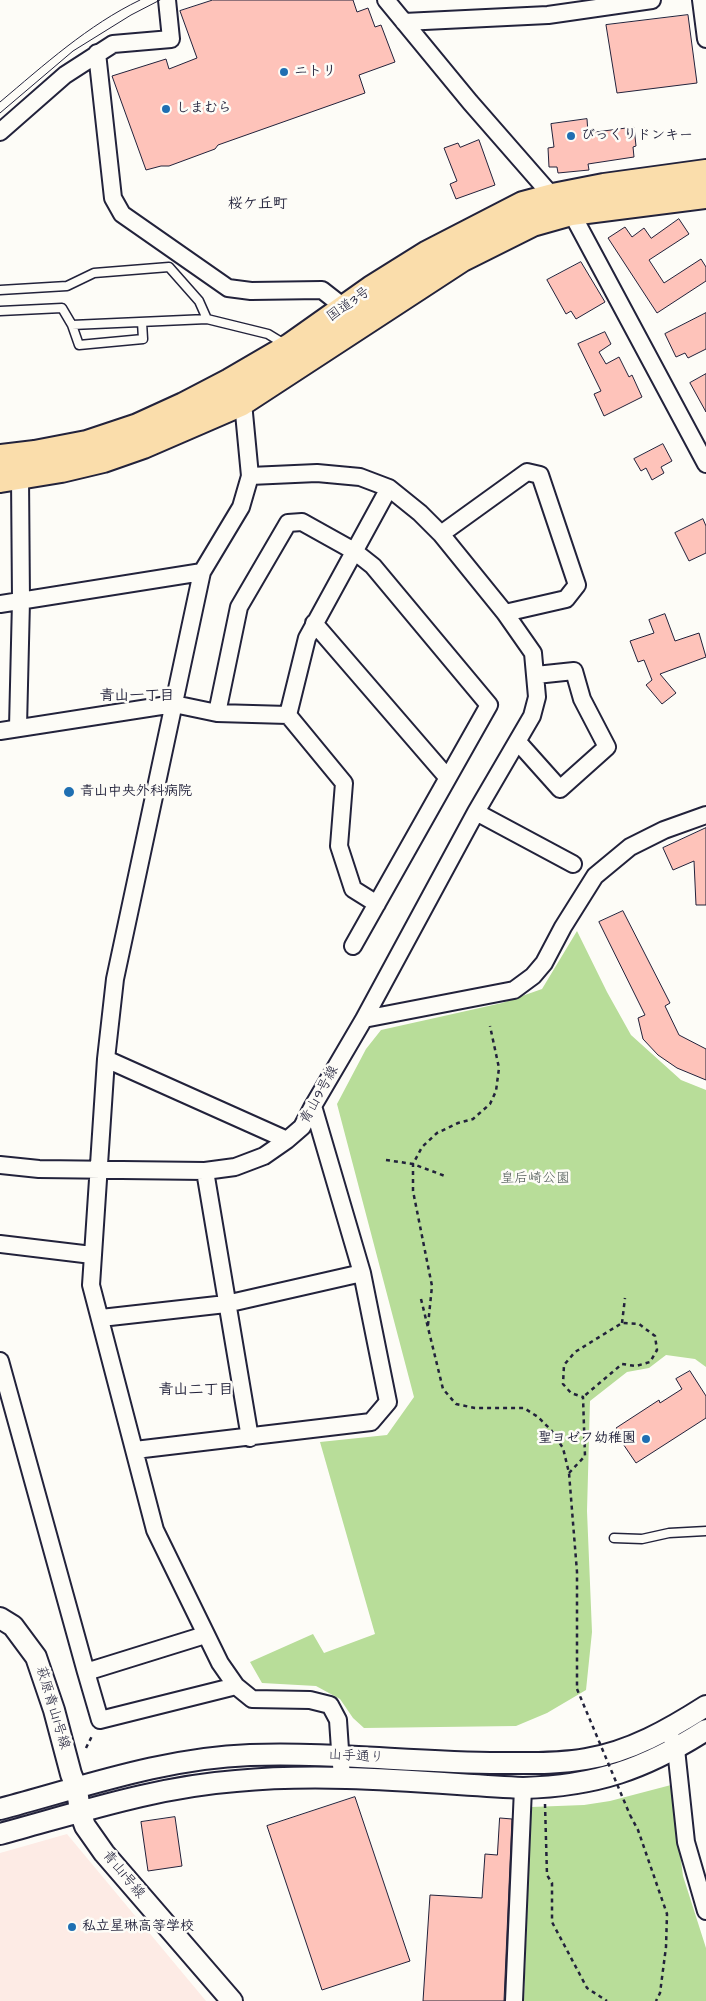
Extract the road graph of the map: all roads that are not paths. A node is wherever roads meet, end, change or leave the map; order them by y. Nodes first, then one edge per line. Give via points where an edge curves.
1 (167, 0) edge
2 (386, 0) edge
3 (652, 0) edge
4 (701, 0) edge
5 (404, 22) junction
6 (706, 38) edge
7 (97, 53) junction
8 (0, 132) edge
9 (706, 173) edge
10 (706, 195) edge
11 (562, 204) junction
12 (0, 290) edge
13 (345, 308) junction
14 (0, 311) edge
15 (208, 319) junction
16 (142, 322) junction
17 (72, 325) junction
18 (290, 347) junction
19 (235, 393) junction
20 (0, 458) edge
21 (706, 464) edge
22 (250, 476) junction
23 (10, 478) edge
24 (389, 488) junction
25 (441, 534) junction
26 (354, 551) junction
27 (202, 572) junction
28 (20, 600) junction
29 (0, 604) edge
30 (505, 613) junction
31 (314, 623) junction
32 (536, 675) junction
33 (174, 704) junction
34 (216, 714) junction
35 (288, 715) junction
36 (18, 727) junction
37 (0, 731) edge
38 (518, 742) junction
39 (447, 777) junction
40 (476, 812) junction
41 (706, 815) edge
42 (573, 864) dead end
43 (377, 904) junction
44 (353, 946) dead end
45 (364, 1019) junction
46 (106, 1059) junction
47 (313, 1106) junction
48 (287, 1140) junction
49 (0, 1166) edge
50 (99, 1170) junction
51 (205, 1172) junction
52 (0, 1244) edge
53 (92, 1255) junction
54 (362, 1273) junction
55 (226, 1304) junction
56 (101, 1318) junction
57 (0, 1360) edge
58 (250, 1438) junction
59 (135, 1450) junction
60 (706, 1531) edge
61 (614, 1538) dead end
62 (0, 1618) edge
63 (205, 1635) junction
64 (86, 1672) junction
65 (236, 1686) junction
66 (706, 1706) edge
67 (668, 1730) junction
68 (706, 1730) edge
69 (676, 1749) junction
70 (341, 1755) junction
71 (342, 1779) junction
72 (523, 1788) junction
73 (77, 1789) junction
74 (0, 1809) edge
75 (80, 1812) junction
76 (0, 1834) edge
77 (703, 1889) edge
78 (706, 1911) edge
79 (232, 2001) edge
80 (514, 2001) edge

1 - 7 street via 171,39 113,44
2 - 5 street
3 - 5 street via 548,15
4 - 6 street
5 - 11 street via 470,102
7 - 8 street via 66,75
7 - 13 street via 113,198 122,214 228,288 251,291 322,290
9 - 11 highway, 国道3号 via 604,187
10 - 11 highway, 国道3号
11 - 13 highway, 国道3号 via 523,205 428,254
11 - 19 highway, 国道3号 via 462,258
11 - 21 street
12 - 15 lane via 67,286 94,273 168,267 199,300
13 - 18 highway, 国道3号
14 - 17 lane via 62,308
15 - 16 lane
15 - 18 lane via 268,334
16 - 17 lane
16 - 17 lane via 143,339 79,345
18 - 19 highway, 国道3号
19 - 20 highway, 国道3号 via 184,406 138,427 87,444
19 - 22 street via 244,413
19 - 23 highway, 国道3号 via 135,448 61,470
22 - 24 street, 青山9号線 via 317,473 360,477
22 - 27 street via 240,506
23 - 28 street
24 - 25 street, 青山9号線
24 - 26 street
25 - 30 street, 青山9号線
25 - 30 street via 527,472 540,475 577,585 566,599
26 - 31 street
26 - 34 street via 302,522 288,523 239,607
26 - 39 street via 373,566 489,705
27 - 28 street
27 - 33 street
28 - 29 street
28 - 36 street
30 - 32 street, 青山9号線 via 533,653
31 - 35 street via 307,638
31 - 39 street
32 - 38 street, 青山9号線 via 537,697 532,716
32 - 38 street via 574,671 582,700 607,747 560,789
33 - 34 street
33 - 36 street
33 - 46 street via 114,979
34 - 35 street
35 - 43 street via 344,783 339,846 353,889
36 - 37 street
38 - 40 street, 青山9号線
39 - 43 street
40 - 42 street
40 - 45 street, 青山9号線
41 - 45 street via 630,847 595,876 544,963 514,990
43 - 44 street
45 - 47 street, 青山9号線
46 - 48 street
46 - 50 street
47 - 48 street, 青山9号線 via 302,1128
47 - 54 street
48 - 51 street, 青山9号線 via 264,1156 235,1167
49 - 50 street, 青山9号線
50 - 51 street, 青山9号線
50 - 53 street
51 - 55 street
52 - 53 street
53 - 56 street via 91,1285
54 - 55 street
54 - 58 street via 388,1402 372,1422
55 - 56 street
55 - 58 street
56 - 59 street
57 - 64 street
58 - 59 street
59 - 63 street via 155,1530
60 - 61 lane via 669,1533 642,1539
62 - 73 street, 萩原青山1号線 via 13,1626 36,1657
63 - 64 street
63 - 65 street
64 - 65 street via 100,1720
65 - 70 street via 252,1699 310,1700 330,1705 338,1720
66 - 67 street, 山手通り
67 - 69 street
67 - 70 street, 山手通り via 621,1750 587,1759 542,1763 468,1763
68 - 69 street, 山手通り
69 - 72 street, 山手通り via 640,1767 599,1780
69 - 77 street via 686,1842
70 - 71 street
70 - 73 street, 山手通り via 249,1755 200,1760 128,1773
71 - 72 street, 山手通り
71 - 75 street, 山手通り via 236,1780 180,1788
72 - 80 street
73 - 74 street, 山手通り
73 - 75 street, 萩原青山1号線
75 - 76 street, 山手通り
75 - 79 street, 青山1号線 via 85,1826 104,1852
77 - 78 street

